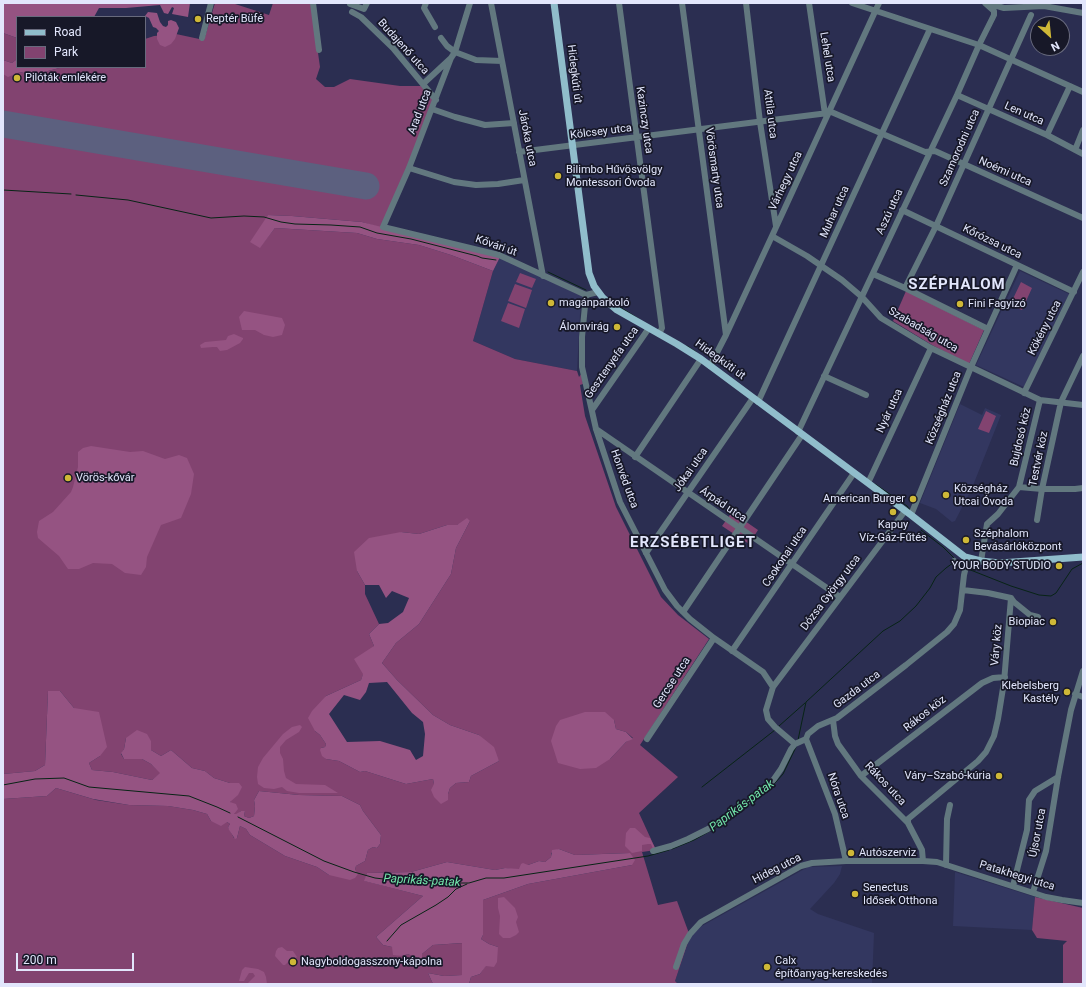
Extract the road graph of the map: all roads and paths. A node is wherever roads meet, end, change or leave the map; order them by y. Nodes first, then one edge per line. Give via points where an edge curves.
1 (211, 3) edge
2 (313, 3) edge
3 (367, 3) edge
4 (426, 3) edge
5 (470, 3) edge
6 (491, 3) edge
7 (554, 3) edge
8 (618, 3) edge
9 (682, 3) edge
10 (746, 3) edge
11 (808, 3) edge
12 (852, 3) edge
13 (879, 3) edge
14 (986, 3) edge
15 (350, 4) edge
16 (1047, 5) edge
17 (875, 11) junction
18 (352, 12) dead end
19 (1083, 12) edge
20 (1031, 15) dead end
21 (435, 28) dead end
22 (930, 29) junction
23 (202, 38) dead end
24 (441, 38) dead end
25 (979, 45) junction
26 (319, 50) dead end
27 (453, 55) junction
28 (1011, 59) junction
29 (502, 61) junction
30 (423, 84) junction
31 (1070, 86) junction
32 (1083, 92) edge
33 (957, 95) junction
34 (436, 100) junction
35 (432, 109) junction
36 (989, 110) junction
37 (827, 113) junction
38 (760, 122) junction
39 (514, 123) junction
40 (698, 130) junction
41 (1083, 130) edge
42 (881, 134) junction
43 (1047, 135) junction
44 (636, 138) junction
45 (572, 146) junction
46 (1074, 150) junction
47 (519, 152) junction
48 (929, 152) junction
49 (1083, 154) edge
50 (964, 164) junction
51 (409, 168) junction
52 (524, 180) junction
53 (902, 210) junction
54 (1083, 218) edge
55 (776, 226) junction
56 (936, 226) junction
57 (383, 227) joint
58 (772, 236) junction
59 (1017, 265) junction
60 (821, 266) junction
61 (1083, 272) edge
62 (873, 274) junction
63 (543, 276) junction
64 (905, 288) junction
65 (598, 292) junction
66 (1074, 292) junction
67 (586, 295) junction
68 (862, 297) junction
69 (649, 328) junction
70 (988, 329) junction
71 (660, 332) junction
72 (726, 335) junction
73 (931, 348) junction
74 (1083, 356) edge
75 (701, 359) junction
76 (711, 364) junction
77 (971, 367) junction
78 (824, 376) junction
79 (1024, 393) junction
80 (866, 395) dead end
81 (757, 400) junction
82 (1040, 400) junction
83 (1061, 402) junction
84 (1083, 405) edge
85 (592, 410) junction
86 (596, 429) junction
87 (800, 431) junction
88 (635, 457) junction
89 (854, 473) junction
90 (869, 481) junction
91 (1019, 487) junction
92 (1083, 488) edge
93 (1042, 489) junction
94 (687, 493) junction
95 (908, 513) junction
96 (1037, 520) dead end
97 (739, 528) junction
98 (646, 553) junction
99 (1083, 557) edge
100 (968, 558) junction
101 (981, 561) junction
102 (792, 565) junction
103 (963, 590) junction
104 (840, 597) junction
105 (1011, 598) junction
106 (682, 612) junction
107 (1038, 617) dead end
108 (714, 638) junction
109 (732, 651) junction
110 (1083, 671) edge
111 (1005, 677) junction
112 (773, 687) junction
113 (1075, 694) junction
114 (1083, 697) edge
115 (833, 720) junction
116 (647, 739) dead end
117 (806, 739) junction
118 (797, 743) junction
119 (861, 776) junction
120 (1058, 777) junction
121 (950, 805) dead end
122 (908, 823) junction
123 (653, 851) dead end
124 (846, 861) junction
125 (924, 861) junction
126 (946, 865) junction
127 (1013, 886) junction
128 (1033, 892) junction
129 (1083, 903) edge
130 (676, 967) dead end

1 - 23 street
2 - 26 street
3 - 15 street via 364,9
4 - 21 street via 424,8
5 - 27 street, Arad utca
6 - 29 street, Járóka utca
7 - 45 main road, Hidegkúti út
8 - 44 street, Kazinczy utca
9 - 40 street, Vörösmarty utca
10 - 38 street, Attila utca
11 - 37 street, Lehel utca
12 - 17 street
13 - 17 street, Várhegy utca
14 - 16 street via 1010,8
14 - 25 street, Aszú utca via 994,11 994,15
16 - 19 street
17 - 22 street
17 - 37 street, Várhegy utca
18 - 30 street, Budajenő utca via 361,17 393,48
20 - 28 street, Szamorodni utca
22 - 25 street
22 - 42 street, Muhar utca
24 - 27 street
25 - 28 street
25 - 33 street, Aszú utca
27 - 29 street via 476,60
27 - 30 street
27 - 34 street, Arad utca
28 - 31 street
28 - 36 street, Szamorodni utca
29 - 39 street, Járóka utca
30 - 34 street, Budajenő utca
31 - 32 street
31 - 43 street
33 - 36 street, Len utca
33 - 48 street, Aszú utca
34 - 35 street, Arad utca
35 - 39 street via 485,125
35 - 51 street, Arad utca
36 - 43 street, Len utca
36 - 50 street, Szamorodni utca
37 - 38 street, Kölcsey utca
37 - 42 street, Noémi utca
37 - 55 street, Várhegy utca
38 - 40 street, Kölcsey utca
38 - 55 street, Attila utca
39 - 47 street, Járóka utca
40 - 44 street, Kölcsey utca
40 - 72 street, Vörösmarty utca
41 - 46 street
42 - 48 street, Noémi utca
42 - 60 street, Muhar utca
43 - 46 street, Len utca
44 - 45 street, Kölcsey utca
44 - 71 street, Kazinczy utca via 662,328
45 - 47 street, Kölcsey utca
45 - 65 main road, Hidegkúti út via 589,273
46 - 49 street, Len utca
47 - 52 street, Járóka utca
48 - 50 street, Noémi utca via 935,151
48 - 53 street, Aszú utca
50 - 54 street, Noémi utca
50 - 56 street, Szamorodni utca
51 - 52 street via 454,182 476,185
51 - 57 street, Arad utca
52 - 63 street, Járóka utca
53 - 56 street, Kőrózsa utca
53 - 62 street, Aszú utca
55 - 58 street, Várhegy utca
56 - 59 street, Kőrózsa utca
56 - 64 street, Szamorodni utca
57 - 63 street, Kővári út via 499,255
58 - 60 street, Szabadság utca
58 - 72 street, Várhegy utca
59 - 66 street, Kőrózsa utca
59 - 70 street, Községház utca
60 - 68 street, Szabadság utca
60 - 81 street, Muhar utca
61 - 66 street, Kökény utca
62 - 64 street
62 - 68 street, Aszú utca
63 - 67 street, Kővári út
64 - 70 street
65 - 67 street
65 - 69 main road, Hidegkúti út via 617,310
66 - 79 street, Kökény utca
67 - 85 street, Honvéd utca via 582,367
68 - 73 street, Szabadság utca via 881,318
68 - 78 street, Aszú utca
69 - 71 main road, Hidegkúti út
69 - 85 street, Gesztenyefa utca
70 - 77 street, Községház utca
71 - 75 main road, Hidegkúti út
72 - 76 street, Várhegy utca
73 - 77 street, Szabadság utca
73 - 90 street, Nyár utca
74 - 83 street, Testvér köz
75 - 76 main road, Hidegkúti út
75 - 88 street
76 - 81 main road, Hidegkúti út
77 - 79 street, Szabadság utca
77 - 95 street, Községház utca
78 - 80 street
78 - 87 street, Aszú utca
79 - 82 street, Szabadság utca
81 - 87 main road, Hidegkúti út
81 - 94 street, Jókai utca
82 - 83 street, Szabadság utca
82 - 91 street, Bujdosó köz
83 - 84 street, Szabadság utca
83 - 93 street, Testvér köz
85 - 86 street, Honvéd utca
86 - 88 street, Árpád utca
86 - 98 street, Honvéd utca via 620,502
87 - 89 main road, Hidegkúti út
87 - 97 street, Aszú utca
88 - 94 street, Árpád utca
89 - 90 main road, Hidegkúti út
89 - 102 street, Csokonai utca
90 - 95 main road, Hidegkúti út
91 - 93 street
91 - 101 street, Bujdosó köz via 987,524
92 - 93 street
93 - 96 street, Testvér köz
94 - 97 street, Árpád utca
94 - 98 street, Jókai utca
95 - 100 main road, Hidegkúti út
95 - 104 street, Dózsa György utca
97 - 102 street, Árpád utca
97 - 106 street, Aszú utca
98 - 106 street, Honvéd utca via 665,590
99 - 101 main road, Hidegkúti út via 1018,563
100 - 101 main road, Hidegkúti út
100 - 103 street, Gazda utca
102 - 104 street, Árpád utca
102 - 109 street, Csokonai utca
103 - 105 street
103 - 115 street, Gazda utca via 957,618 947,632
104 - 112 street, Dózsa György utca
105 - 107 street via 1030,615
105 - 111 street, Váry köz
106 - 108 street, Honvéd utca
108 - 109 street, Honvéd utca
108 - 116 street, Gercse utca
109 - 112 street, Honvéd utca via 763,672
110 - 113 street, Újsor utca
111 - 119 street, Rákos köz via 993,678 982,683
111 - 122 street, Váry köz via 994,736 986,752 908,819
112 - 118 street, Dózsa György utca via 766,710 768,719
113 - 114 street
113 - 120 street, Újsor utca
115 - 117 street, Gazda utca via 818,726
115 - 119 street, Rákos utca via 836,741
117 - 118 street, Gazda utca
117 - 124 street, Nóra utca via 835,814
118 - 123 street via 768,786 735,812 688,839
119 - 122 street, Rákos utca
120 - 127 street via 1035,791 1030,800 1027,830
120 - 128 street, Újsor utca via 1046,851
121 - 126 street via 947,819
122 - 125 street, Rákos utca via 922,850
124 - 125 street, Hideg utca
124 - 130 street, Hideg utca via 801,866 701,922 684,944
125 - 126 street, Patakhegyi utca
126 - 127 street, Patakhegyi utca
127 - 128 street, Patakhegyi utca
128 - 129 street, Patakhegyi utca

